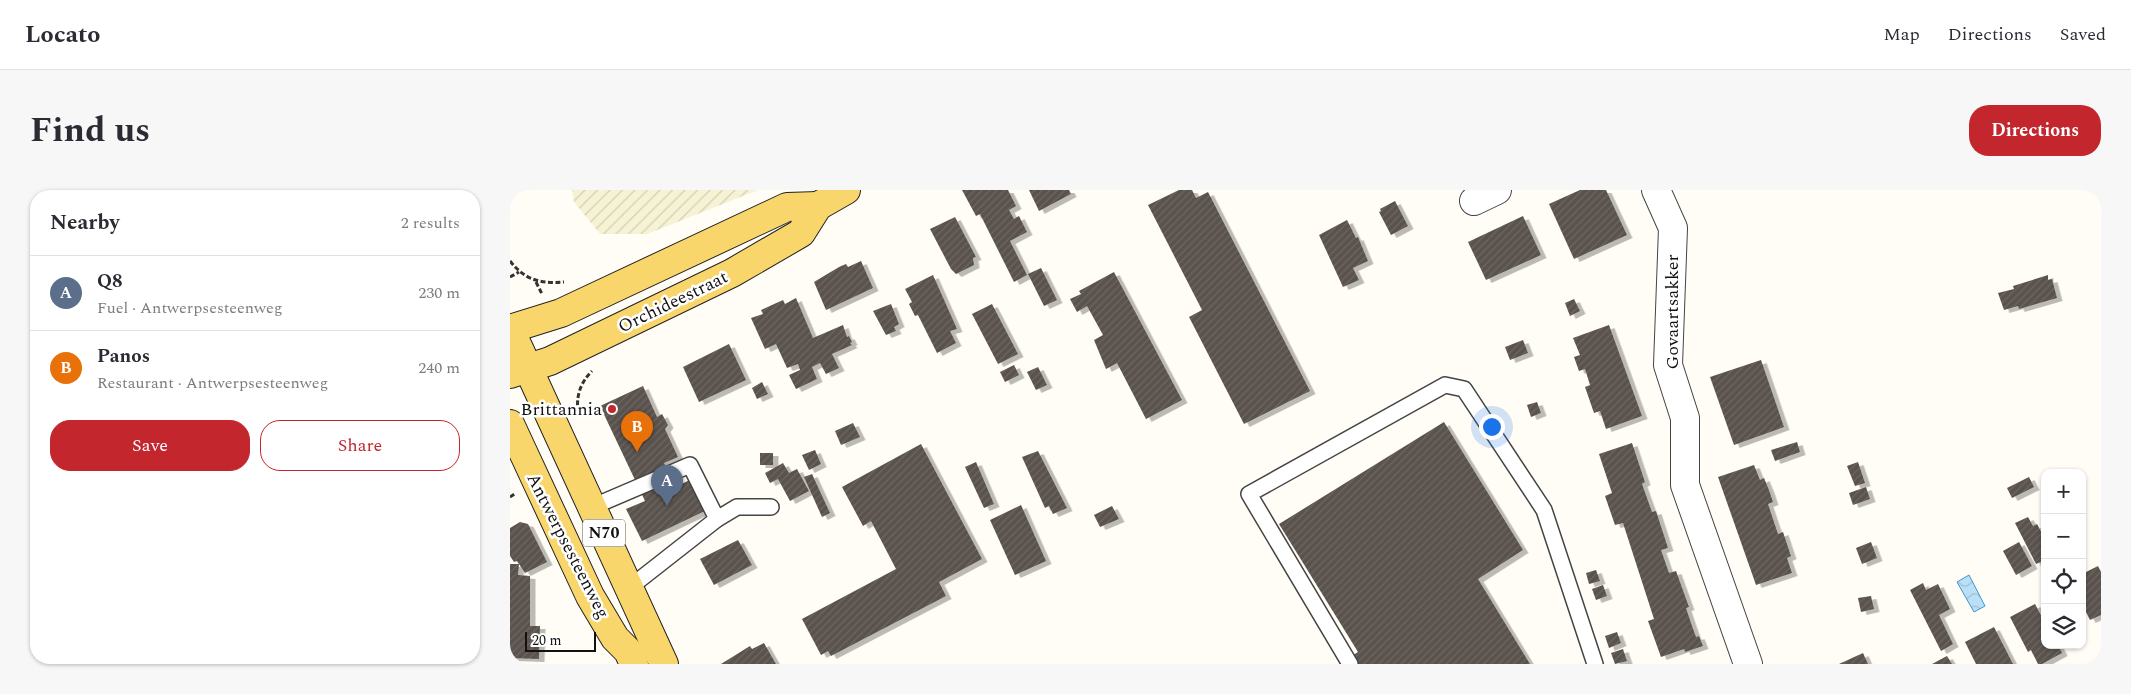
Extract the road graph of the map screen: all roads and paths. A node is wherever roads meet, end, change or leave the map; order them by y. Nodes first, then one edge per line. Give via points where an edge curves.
1 (846, 190) edge
2 (1656, 190) edge
3 (818, 206) junction
4 (510, 261) edge
5 (518, 272) junction
6 (510, 277) edge
7 (536, 282) dead end
8 (510, 329) edge
9 (519, 371) edge
10 (510, 424) edge
11 (592, 507) junction
12 (771, 507) dead end
13 (717, 520) junction
14 (628, 588) junction
15 (634, 664) edge
16 (664, 664) edge
17 (1350, 664) edge
18 (1595, 664) edge
19 (1748, 664) edge

1 - 3 main road, Orchideestraat
2 - 19 street, Govaartsakker via 1673,228 1668,365 1684,418 1684,485
3 - 8 main road, Orchideestraat via 788,208 561,313
3 - 9 main road, Orchideestraat via 801,233 732,273 550,361
4 - 5 path
5 - 6 path
5 - 7 path
8 - 9 main road, Antwerpsesteenweg / N70
9 - 11 main road, Antwerpsesteenweg / N70
10 - 15 main road, Antwerpsesteenweg / N70 via 590,596
11 - 13 lane via 690,465
11 - 14 main road, Antwerpsesteenweg / N70
12 - 13 lane via 737,507
13 - 14 lane
14 - 16 main road, Antwerpsesteenweg / N70
17 - 18 lane via 1249,494 1445,385 1464,389 1544,510

